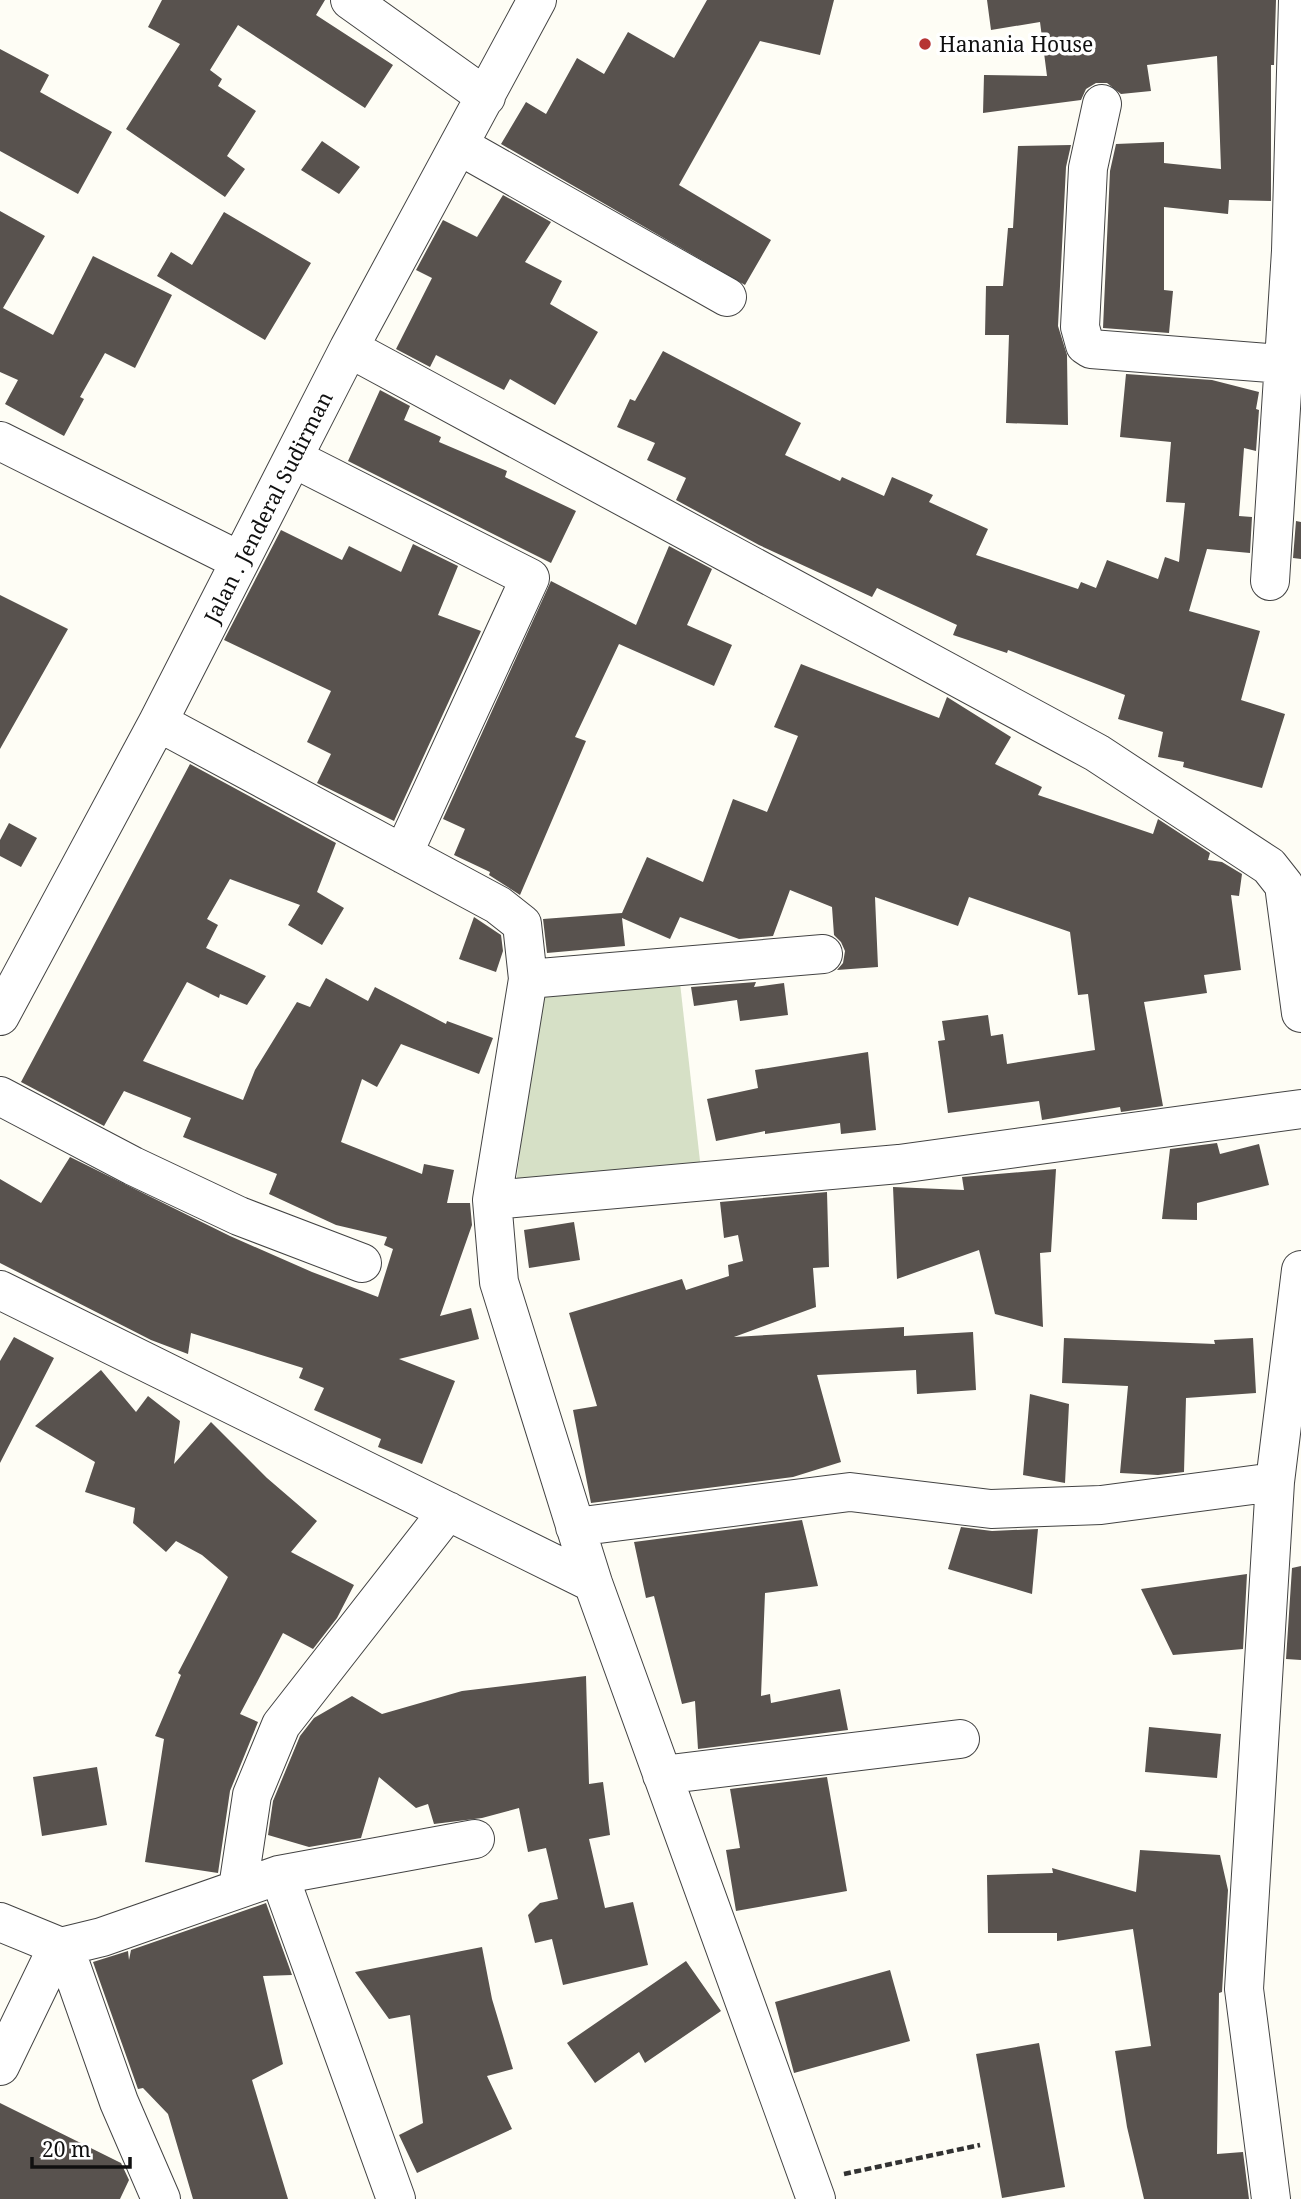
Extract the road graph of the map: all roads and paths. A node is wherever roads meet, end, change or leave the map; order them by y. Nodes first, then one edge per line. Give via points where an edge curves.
1 (351, 0) edge
2 (537, 0) edge
3 (1298, 0) edge
4 (486, 97) junction
5 (1102, 104) dead end
6 (460, 146) junction
7 (1296, 251) edge
8 (727, 297) dead end
9 (349, 348) junction
10 (1282, 364) junction
11 (0, 442) edge
12 (293, 458) junction
13 (240, 561) junction
14 (1270, 581) dead end
15 (158, 722) junction
16 (403, 854) junction
17 (823, 954) dead end
18 (528, 979) junction
19 (1301, 1013) edge
20 (0, 1016) edge
21 (0, 1096) edge
22 (1301, 1110) edge
23 (492, 1200) junction
24 (362, 1263) dead end
25 (1301, 1270) edge
26 (0, 1290) edge
27 (1275, 1482) junction
28 (448, 1511) junction
29 (1287, 1520) edge
30 (575, 1527) junction
31 (593, 1583) junction
32 (960, 1739) dead end
33 (662, 1775) junction
34 (475, 1839) dead end
35 (279, 1875) junction
36 (238, 1888) junction
37 (0, 1922) edge
38 (61, 1946) junction
39 (0, 2066) edge
40 (980, 2144) dead end
41 (813, 2190) edge
42 (160, 2199) edge
43 (396, 2199) edge
44 (1271, 2199) edge

1 - 4 street
2 - 4 street, Jalan . Jenderal Sudirman
3 - 7 street
4 - 6 street, Jalan . Jenderal Sudirman
5 - 10 street via 1086,193 1080,327 1085,345
6 - 8 street
6 - 9 street, Jalan . Jenderal Sudirman
7 - 10 street
9 - 12 street, Jalan . Jenderal Sudirman
9 - 19 street via 1097,753 1269,866 1284,885
10 - 14 street
11 - 13 street
12 - 13 street, Jalan . Jenderal Sudirman
12 - 16 street via 530,578
13 - 15 street, Jalan . Jenderal Sudirman
15 - 16 street
15 - 20 street, Jalan . Jenderal Sudirman
16 - 18 street via 514,915 523,925
17 - 18 street
18 - 23 street
21 - 24 street via 239,1216
22 - 23 street via 899,1164
23 - 30 street via 499,1282
25 - 27 street
26 - 28 street
27 - 29 street
27 - 30 street via 1101,1505 990,1509 850,1492
28 - 31 street
28 - 36 street via 281,1725 252,1795
29 - 44 street via 1244,1989
30 - 31 street
31 - 33 street
32 - 33 street
33 - 41 street
34 - 35 street
35 - 36 street
35 - 43 street
36 - 38 street via 102,1937
37 - 38 street
38 - 39 street
38 - 42 street
40 - 41 path

